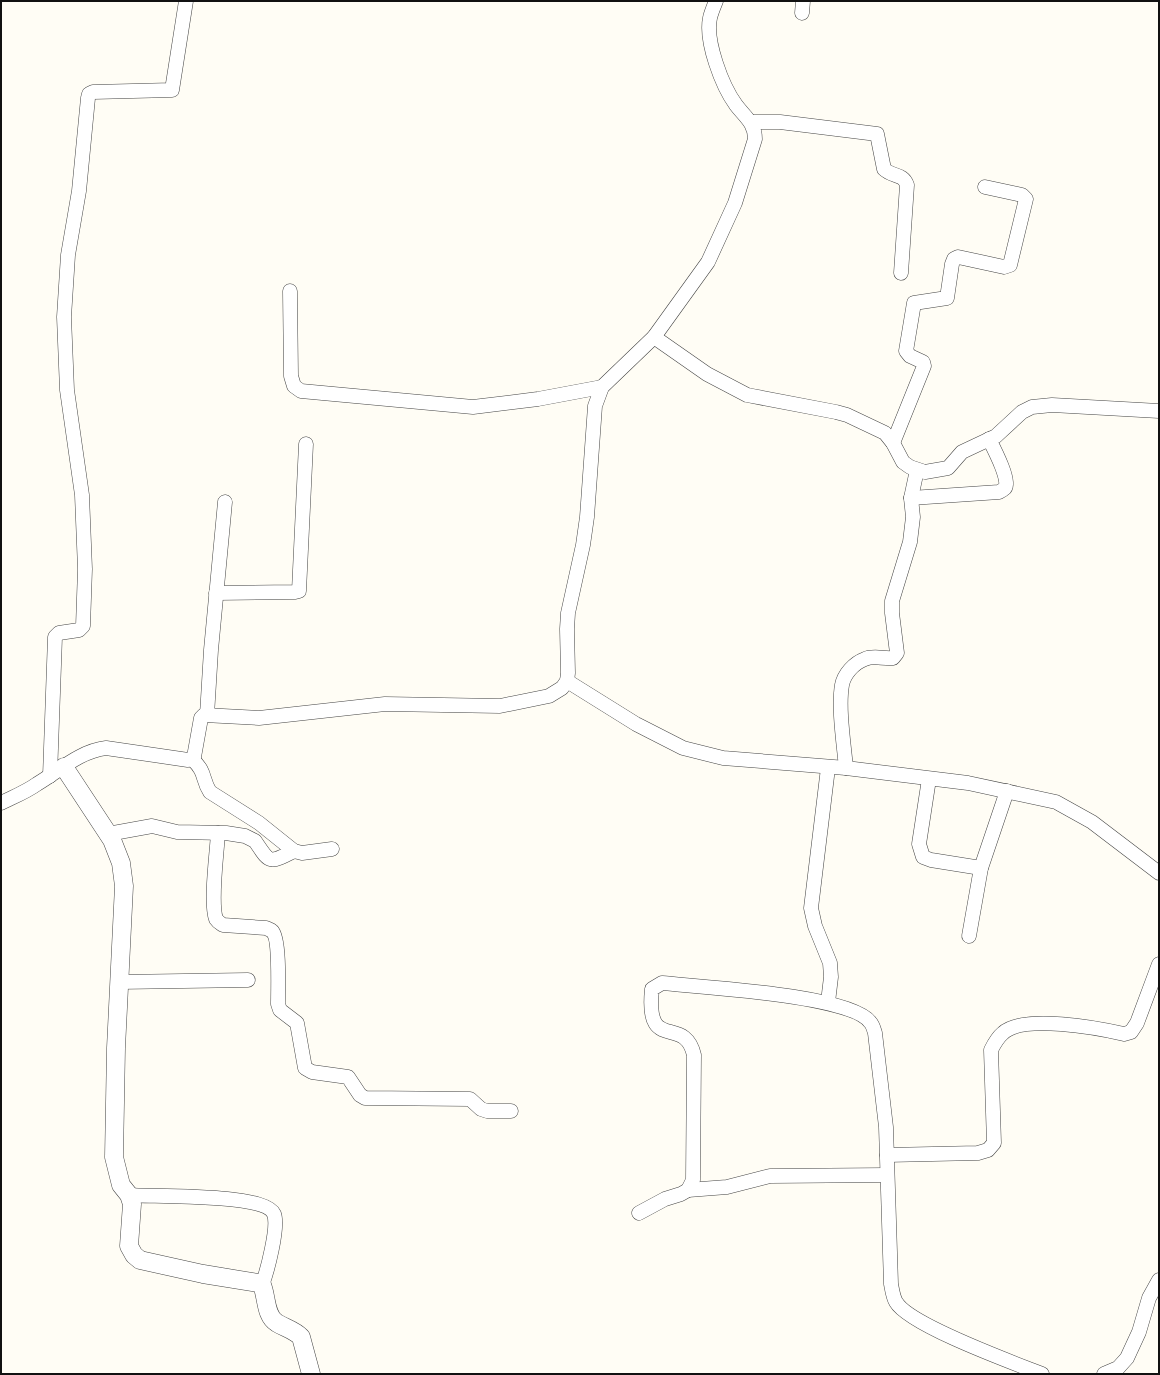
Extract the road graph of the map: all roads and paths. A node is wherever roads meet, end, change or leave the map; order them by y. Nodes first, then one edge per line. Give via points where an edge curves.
1 (186, 1) edge
2 (716, 1) edge
3 (751, 122) junction
4 (985, 187) dead end
5 (902, 273) dead end
6 (290, 291) dead end
7 (654, 337) junction
8 (602, 387) junction
9 (1159, 411) edge
10 (989, 439) junction
11 (893, 443) junction
12 (306, 444) dead end
13 (917, 470) junction
14 (912, 498) junction
15 (225, 502) dead end
16 (216, 593) junction
17 (567, 681) junction
18 (207, 715) junction
19 (192, 759) junction
20 (828, 768) junction
21 (846, 768) junction
22 (57, 771) junction
23 (929, 779) junction
24 (1007, 791) junction
25 (1, 803) edge
26 (218, 833) junction
27 (108, 834) junction
28 (332, 849) dead end
29 (294, 851) junction
30 (981, 868) junction
31 (1159, 872) edge
32 (969, 936) dead end
33 (1159, 964) edge
34 (248, 980) dead end
35 (119, 982) junction
36 (828, 1002) junction
37 (511, 1111) dead end
38 (887, 1155) junction
39 (887, 1175) junction
40 (688, 1190) junction
41 (129, 1195) junction
42 (639, 1213) dead end
43 (1159, 1280) edge
44 (262, 1285) junction
45 (310, 1374) edge
46 (1042, 1374) edge
47 (1104, 1374) edge

1 - 22 street via 172,90 93,92 88,98 79,191 68,255 64,317 67,390 82,495 85,569 83,626 78,630 59,633 55,637
2 - 3 street via 709,19 716,67 736,104
3 - 5 street via 780,122 877,134 884,169 901,177 907,185
3 - 7 street via 755,138 735,203 722,235 708,262
4 - 11 street via 1026,199 1010,265 1004,267 958,257 952,264 947,298 914,304 906,351 910,356 924,362 924,366
6 - 8 street via 291,376 294,386 301,391 473,407 538,399
7 - 8 street
7 - 11 street via 707,374 746,395 836,412 877,428
8 - 17 street via 595,406 583,545 568,612
9 - 10 street via 1040,405 1022,412 1002,432
10 - 13 street via 962,452 948,468 925,472
10 - 14 street via 1001,463 1006,486 1004,489 999,492
11 - 13 street via 903,462
12 - 16 street via 299,591
13 - 14 street
14 - 21 street via 910,542 892,601 896,656 870,657 858,662 850,669 842,686
15 - 16 street
16 - 18 street
17 - 18 street via 562,688 549,696 500,706 385,704 250,719
17 - 20 street via 636,724 683,748 723,758
18 - 19 street via 201,718
19 - 22 street via 106,748 88,752
19 - 29 street via 204,774 210,792
20 - 21 street
20 - 36 street via 811,908 815,926 830,963
21 - 23 street
22 - 25 street via 21,794
22 - 27 street
23 - 24 street
23 - 30 street via 919,844 923,857
24 - 30 street
24 - 31 street via 1056,802 1092,822
26 - 27 street via 177,832 152,826
26 - 29 street via 245,836 255,841 268,859 276,859
26 - 37 street via 214,899 216,917 218,922 223,924 266,928 276,937 278,1004 280,1010 297,1023 305,1068 312,1072 348,1077 364,1098 470,1099 487,1111
27 - 35 street via 117,850 124,886
28 - 29 street via 302,853
30 - 32 street
33 - 38 street via 1137,1023 1131,1032 1124,1034 1053,1024 1020,1024 1004,1032 995,1041 991,1050 994,1143 988,1150 978,1153
34 - 35 street
35 - 41 street via 114,1157 121,1185
36 - 38 street via 861,1015 873,1028 878,1053
36 - 40 street via 662,983 652,989 651,1016 654,1025 661,1030 685,1037 692,1044 694,1055 693,1180
38 - 39 street
39 - 40 street via 770,1176 727,1187
39 - 46 street via 891,1284 896,1302 906,1312 948,1336
40 - 42 street
41 - 44 street via 132,1204 130,1246 140,1260
41 - 44 street via 209,1197 262,1204 270,1209 275,1222
43 - 47 street via 1149,1298 1139,1332 1127,1358 1118,1368
44 - 45 street via 271,1317 276,1323 301,1337

